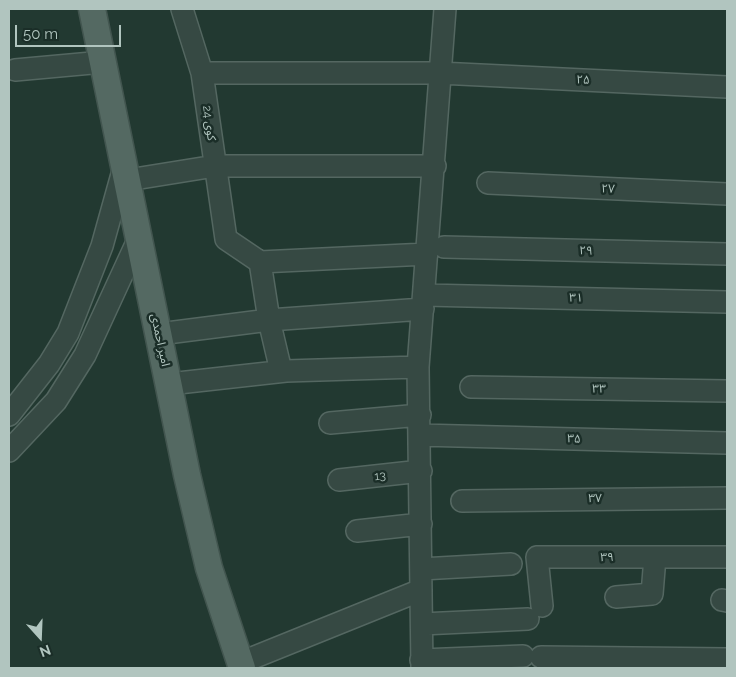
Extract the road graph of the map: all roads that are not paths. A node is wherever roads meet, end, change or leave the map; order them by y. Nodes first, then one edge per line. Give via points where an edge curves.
1 (92, 9) edge
2 (182, 9) edge
3 (445, 9) edge
4 (104, 62) junction
5 (15, 70) dead end
6 (439, 73) junction
7 (202, 74) junction
8 (727, 87) edge
9 (215, 166) junction
10 (435, 166) junction
11 (126, 172) junction
12 (488, 183) dead end
13 (727, 194) edge
14 (138, 240) junction
15 (436, 250) junction
16 (727, 254) edge
17 (260, 262) junction
18 (424, 302) junction
19 (727, 302) edge
20 (268, 320) junction
21 (159, 334) junction
22 (418, 367) junction
23 (281, 371) junction
24 (170, 384) junction
25 (471, 387) dead end
26 (727, 391) edge
27 (9, 415) edge
28 (330, 423) dead end
29 (420, 425) junction
30 (727, 443) edge
31 (9, 451) edge
32 (421, 471) junction
33 (339, 480) dead end
34 (727, 498) edge
35 (462, 501) dead end
36 (421, 524) junction
37 (357, 531) dead end
38 (656, 557) junction
39 (727, 557) edge
40 (511, 564) dead end
41 (421, 580) junction
42 (616, 597) dead end
43 (422, 624) junction
44 (727, 659) edge
45 (422, 664) edge
46 (241, 666) edge

1 - 4 main road, امیر احمدی
2 - 7 street, کوی 24
3 - 6 street
4 - 5 street
4 - 11 main road, امیر احمدی
6 - 7 street, ۲۵
6 - 8 street, ۲۵
6 - 10 street
7 - 9 street, کوی 24
9 - 10 street
9 - 11 street
9 - 17 street, کوی 24 via 226,239
10 - 15 street
11 - 14 main road, امیر احمدی
11 - 27 street via 102,246 68,333
12 - 13 street, ۲۷
14 - 21 main road, امیر احمدی
14 - 31 street via 85,355 56,401
15 - 16 street, ۲۹
15 - 17 street, ۲۹
15 - 18 street
17 - 20 street
18 - 19 street, ۳۱
18 - 20 street, ۳۱
18 - 22 street
20 - 21 street, ۳۱
20 - 23 street
21 - 24 main road, امیر احمدی
22 - 23 street
22 - 29 street
23 - 24 street
24 - 46 main road, امیر احمدی via 209,568
25 - 26 street, ۳۳
28 - 29 street, ۳۵
29 - 30 street, ۳۵
29 - 32 street
32 - 33 street, 13
32 - 36 street
34 - 35 street, ۳۷
36 - 37 street
36 - 41 street
38 - 39 street, ۳۹
38 - 42 street via 652,594
38 - 43 street, ۳۹ via 537,557 535,612
40 - 41 street
41 - 43 street
41 - 46 street
43 - 45 street
44 - 45 street via 532,656

